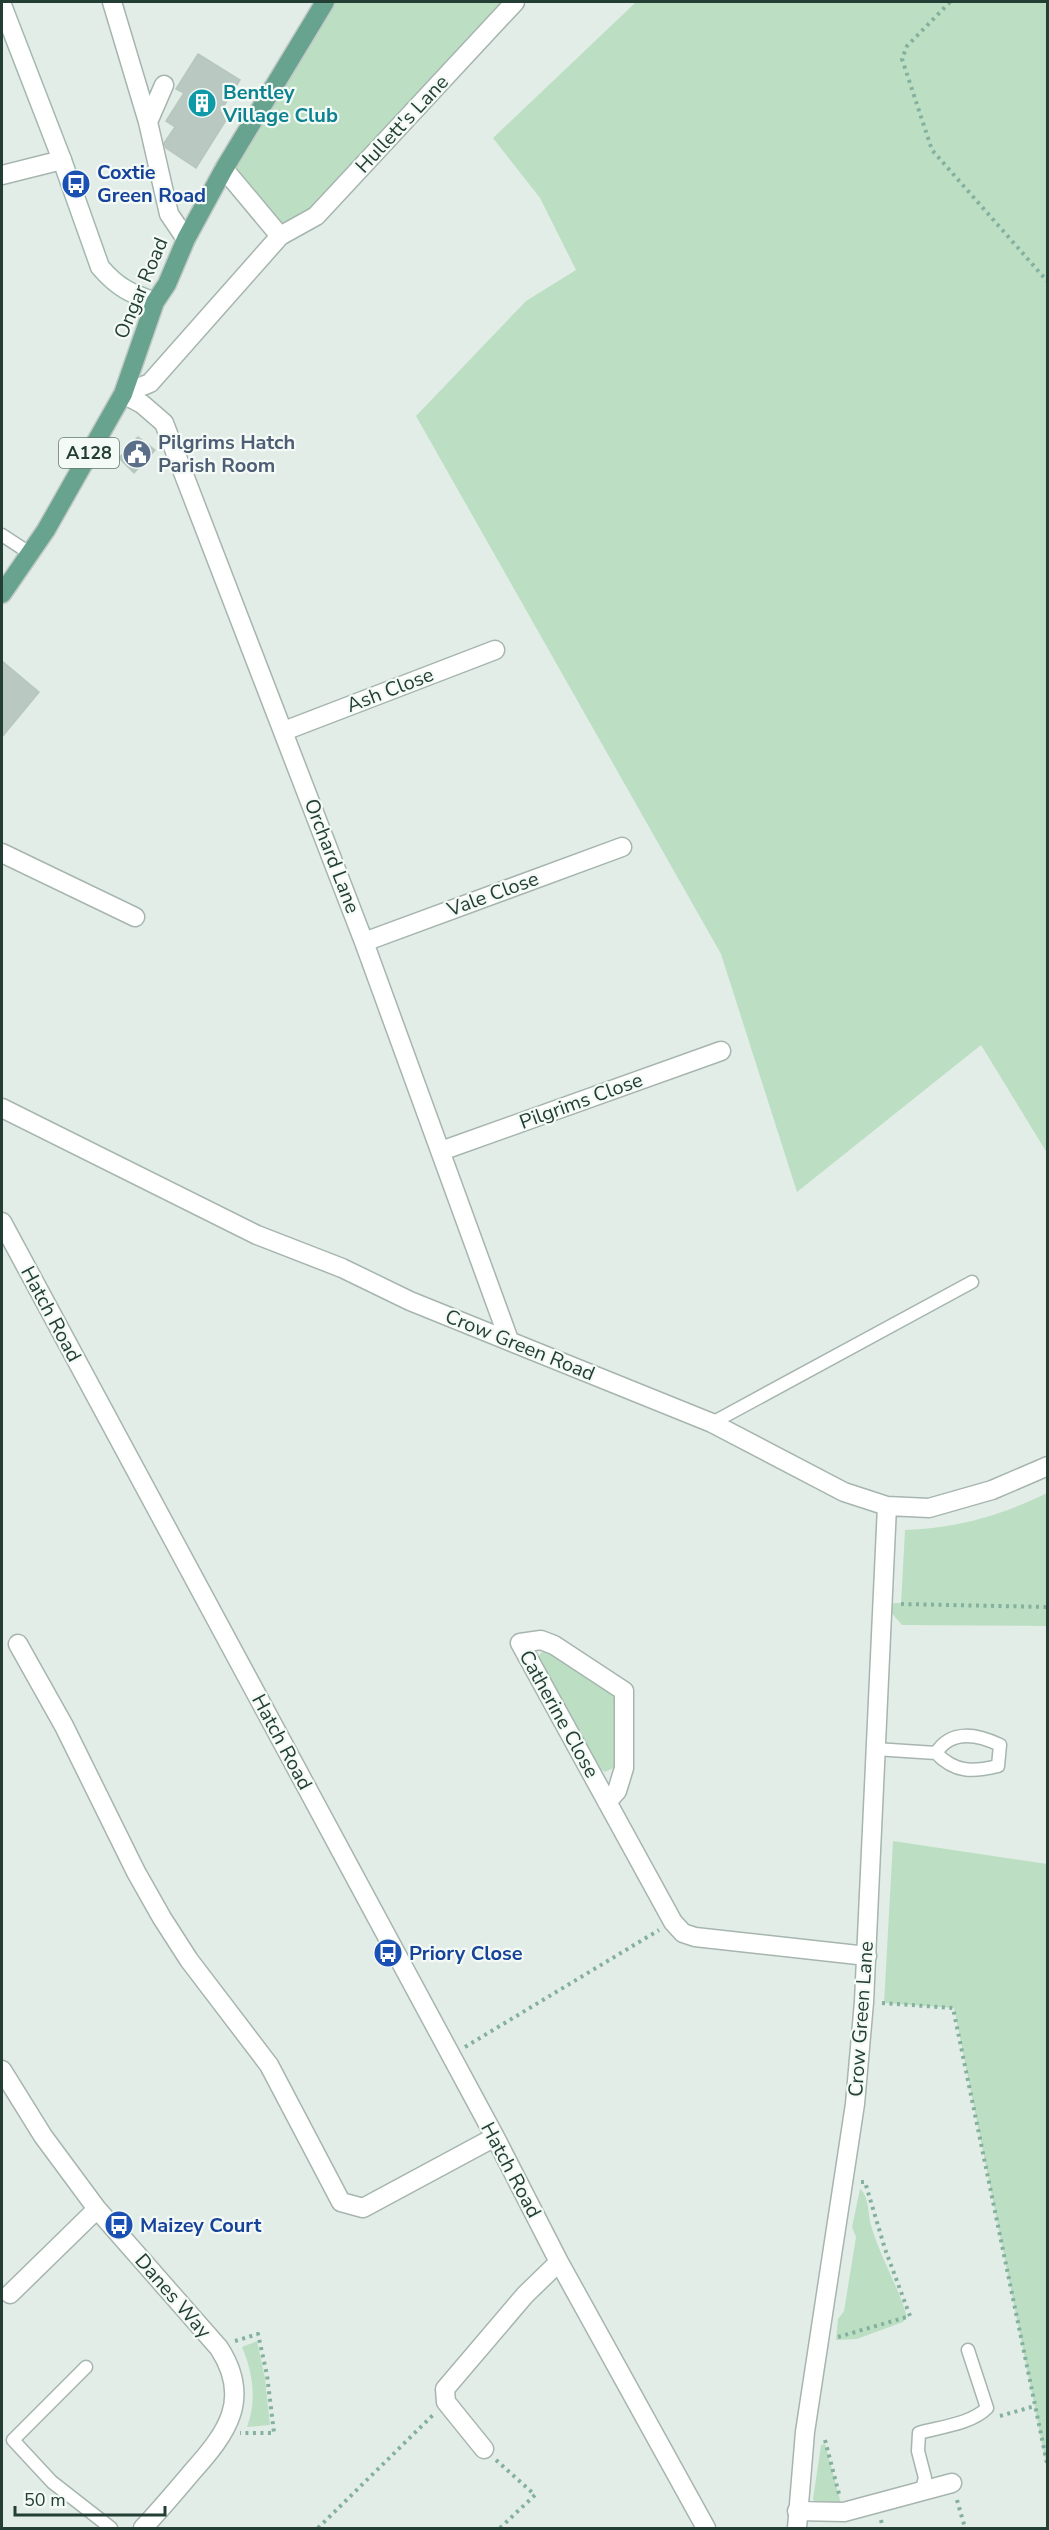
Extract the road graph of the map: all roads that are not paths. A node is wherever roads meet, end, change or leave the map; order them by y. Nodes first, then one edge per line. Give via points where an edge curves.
1 (112, 2) edge
2 (325, 2) edge
3 (515, 2) edge
4 (2, 5) edge
5 (164, 85) dead end
6 (148, 122) junction
7 (62, 160) junction
8 (224, 169) junction
9 (2, 175) edge
10 (280, 236) junction
11 (186, 239) junction
12 (156, 302) junction
13 (123, 394) junction
14 (2, 535) edge
15 (31, 554) junction
16 (2, 594) edge
17 (495, 650) dead end
18 (284, 731) junction
19 (622, 847) dead end
20 (2, 853) edge
21 (135, 917) dead end
22 (364, 942) junction
23 (722, 1051) dead end
24 (2, 1108) edge
25 (441, 1151) junction
26 (2, 1222) edge
27 (972, 1282) dead end
28 (509, 1340) junction
29 (712, 1424) junction
30 (1047, 1466) edge
31 (887, 1506) junction
32 (18, 1644) dead end
33 (875, 1749) junction
34 (936, 1753) junction
35 (607, 1802) junction
36 (867, 1956) junction
37 (2, 2070) edge
38 (495, 2137) junction
39 (97, 2209) junction
40 (560, 2262) junction
41 (10, 2294) dead end
42 (968, 2350) dead end
43 (86, 2367) dead end
44 (484, 2450) road end
45 (952, 2483) road end
46 (916, 2492) junction
47 (797, 2520) edge
48 (111, 2529) edge
49 (143, 2529) edge
50 (706, 2529) edge

1 - 6 street
2 - 8 main road, Ongar Road / A128
3 - 10 street, Hullett's Lane via 316,216
4 - 7 street
5 - 6 street
6 - 11 street via 169,214
7 - 9 street
7 - 12 street via 100,267 128,292
8 - 10 street
8 - 11 main road, Ongar Road / A128
10 - 13 street, Hullett's Lane via 150,382
11 - 12 main road, Ongar Road / A128
12 - 13 main road, Ongar Road / A128
13 - 15 main road, Ongar Road / A128
13 - 18 street, Orchard Lane via 164,423
14 - 15 lane
15 - 16 main road, Ongar Road / A128
17 - 18 street, Ash Close
18 - 22 street, Orchard Lane
19 - 22 street, Vale Close
20 - 21 street
22 - 25 street, Orchard Lane
23 - 25 street, Pilgrims Close
24 - 28 street, Crow Green Road via 257,1235
25 - 28 street, Orchard Lane
26 - 38 street, Hatch Road
27 - 29 lane
28 - 29 street, Crow Green Road
29 - 31 street, Crow Green Road via 844,1492
30 - 31 street, Crow Green Road via 992,1490 929,1508
31 - 33 street, Crow Green Lane
32 - 38 street via 64,1726 136,1872 189,1960 269,2065 340,2202 363,2208
33 - 34 lane
33 - 36 street, Crow Green Lane
34 - 34 lane via 948,1766 978,1771 998,1766 1000,1745 980,1735 956,1736
35 - 35 street, Catherine Close via 596,1782 520,1643 541,1640 554,1645 624,1691 624,1768 617,1791
35 - 36 street, Catherine Close via 682,1933
36 - 47 street, Crow Green Lane via 855,2104 805,2432
37 - 39 street, Danes Way via 43,2136
38 - 40 street, Hatch Road
39 - 41 street
39 - 49 street, Danes Way via 219,2348 234,2384 233,2409 219,2442
40 - 44 street via 525,2295 445,2390 446,2402
40 - 50 street, Hatch Road
42 - 46 lane via 987,2408 971,2418 919,2433 918,2451 926,2478
43 - 48 lane via 13,2440 52,2482
45 - 46 street
46 - 47 street

